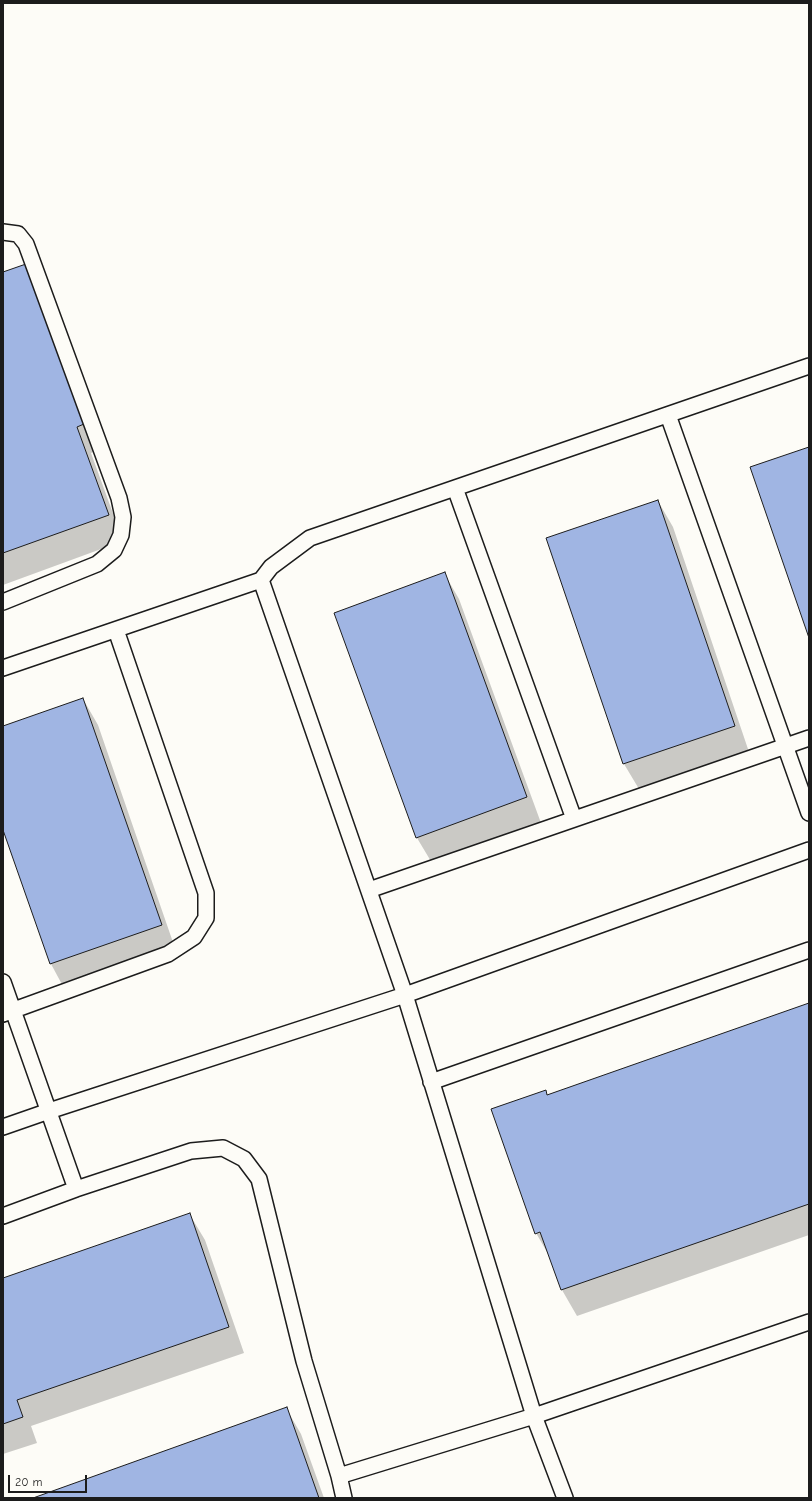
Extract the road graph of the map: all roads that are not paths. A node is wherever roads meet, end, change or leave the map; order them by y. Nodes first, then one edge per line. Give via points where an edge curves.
1 (3, 232) edge
2 (809, 366) edge
3 (668, 415) junction
4 (455, 488) junction
5 (261, 580) junction
6 (3, 602) edge
7 (116, 630) junction
8 (3, 668) edge
9 (809, 738) edge
10 (785, 746) junction
11 (809, 813) edge
12 (574, 819) junction
13 (809, 850) edge
14 (369, 890) junction
15 (809, 950) edge
16 (3, 982) edge
17 (405, 994) junction
18 (8, 1012) edge
19 (431, 1082) junction
20 (49, 1111) junction
21 (3, 1127) edge
22 (76, 1189) junction
23 (3, 1216) edge
24 (809, 1322) edge
25 (534, 1416) junction
26 (339, 1476) junction
27 (344, 1498) edge
28 (565, 1498) edge

1 - 6 lane via 18,234 26,244 124,517 121,535 114,550 97,564
2 - 3 lane
3 - 4 lane
3 - 10 lane
4 - 5 lane via 310,538 271,567
4 - 12 lane
5 - 7 lane
5 - 14 lane
7 - 8 lane
7 - 18 lane via 206,893 206,918 194,937 168,954
9 - 10 lane
10 - 11 lane
10 - 12 lane
12 - 14 lane
13 - 17 lane
14 - 17 lane
15 - 19 lane
16 - 18 lane
17 - 19 lane
17 - 20 lane
18 - 20 lane
19 - 25 lane
20 - 21 lane
20 - 22 lane
22 - 23 lane
22 - 26 lane via 191,1151 223,1148 244,1158 259,1178 304,1361
24 - 25 lane
25 - 26 lane
25 - 28 lane
26 - 27 lane

